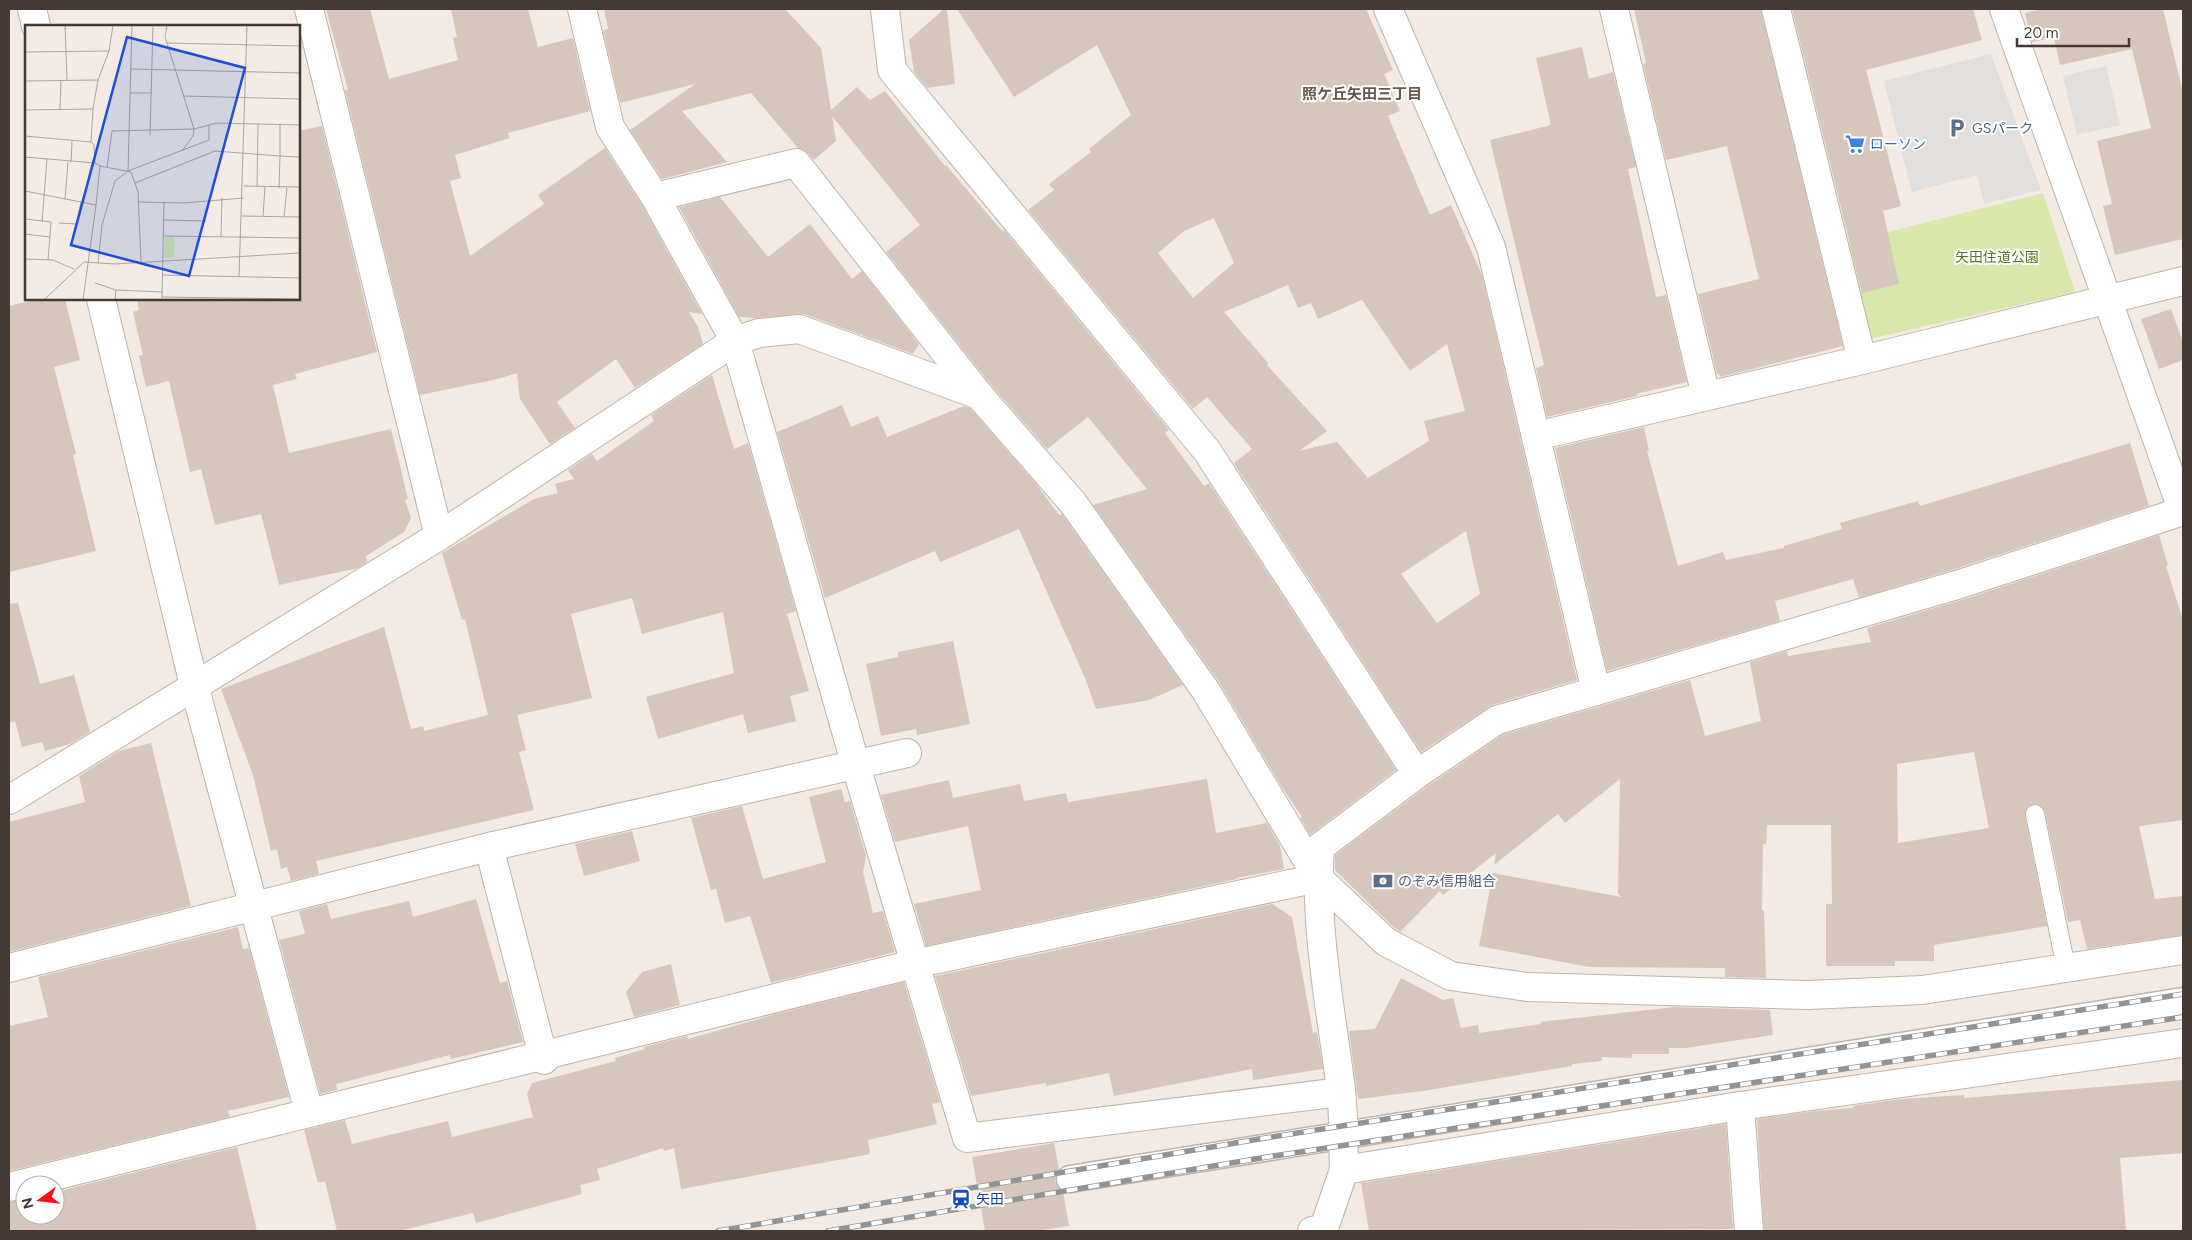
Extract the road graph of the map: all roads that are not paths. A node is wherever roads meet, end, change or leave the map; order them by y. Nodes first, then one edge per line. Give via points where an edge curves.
1 (32, 9) edge
2 (309, 9) edge
3 (582, 9) edge
4 (885, 9) edge
5 (1388, 9) edge
6 (1614, 9) edge
7 (1776, 9) edge
8 (2004, 9) edge
9 (36, 25) edge
10 (655, 197) junction
11 (2183, 281) edge
12 (102, 300) edge
13 (2107, 300) junction
14 (735, 341) junction
15 (1862, 360) junction
16 (979, 394) junction
17 (1706, 396) junction
18 (1536, 436) junction
19 (2183, 512) edge
20 (439, 536) junction
21 (194, 685) junction
22 (1596, 691) junction
23 (907, 753) dead end
24 (856, 766) junction
25 (1418, 774) junction
26 (9, 800) edge
27 (2035, 814) dead end
28 (489, 847) junction
29 (1318, 878) junction
30 (253, 906) junction
31 (2183, 950) edge
32 (914, 964) junction
33 (9, 968) edge
34 (2066, 968) junction
35 (2183, 1001) edge
36 (2183, 1043) edge
37 (543, 1058) junction
38 (1341, 1092) junction
39 (1740, 1106) junction
40 (309, 1112) junction
41 (1343, 1134) junction
42 (1344, 1170) junction
43 (1070, 1179) dead end
44 (9, 1187) edge
45 (1320, 1230) edge
46 (1749, 1231) edge

1 - 9 street
2 - 20 street
3 - 10 street via 610,127
4 - 25 street via 892,70 1207,451
5 - 18 street via 1492,247
6 - 17 street
7 - 15 street
8 - 13 street
10 - 14 street
10 - 16 street via 796,164
11 - 13 street
12 - 21 street
13 - 15 street
13 - 19 street
14 - 16 street via 759,333 799,329
14 - 20 street
14 - 24 street
15 - 17 street
16 - 29 street via 1073,503 1206,692
17 - 18 street
18 - 22 street
19 - 22 street via 1960,584
20 - 21 street
21 - 26 street
21 - 30 street
22 - 25 street via 1497,720
23 - 24 street
24 - 28 street
24 - 32 street
25 - 29 street via 1320,847
27 - 34 lane
28 - 30 street
28 - 37 street
29 - 32 street
29 - 34 street via 1386,942 1452,976 1527,987 1808,995 1922,990
29 - 38 street via 1320,931
30 - 33 street
30 - 40 street
31 - 34 street
32 - 37 street
32 - 38 street via 967,1138
35 - 41 street
36 - 39 street
37 - 40 street
38 - 41 street
39 - 42 street
39 - 46 street
40 - 44 street
41 - 42 street
41 - 43 street
42 - 45 street

